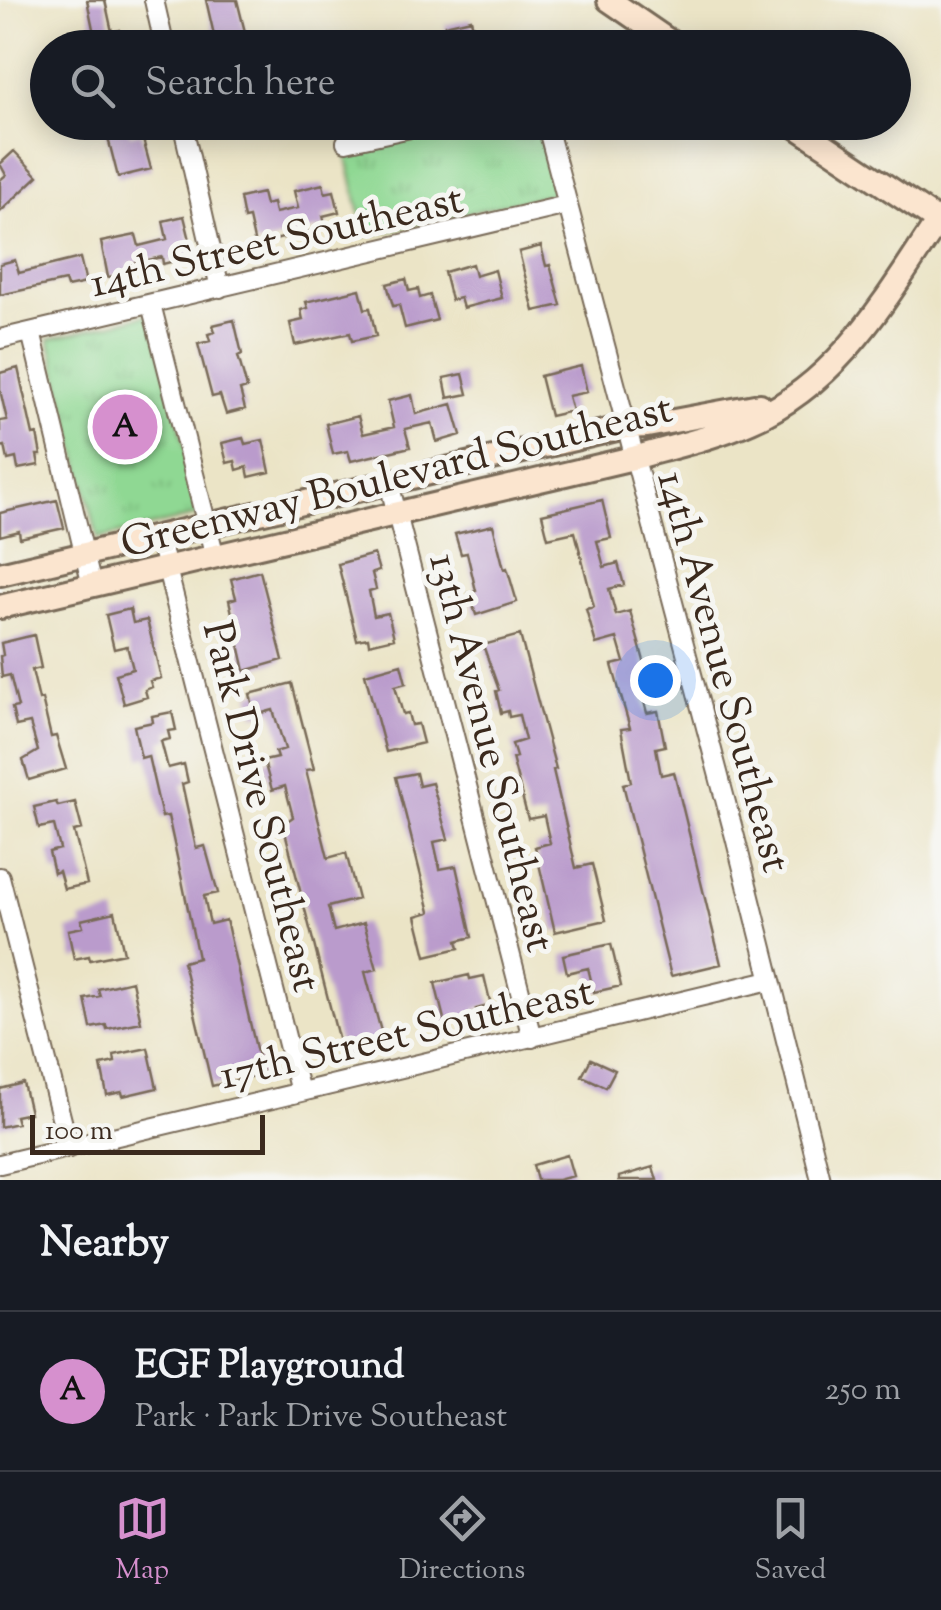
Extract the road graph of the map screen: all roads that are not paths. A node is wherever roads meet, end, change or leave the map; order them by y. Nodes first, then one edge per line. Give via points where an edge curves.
1 (154, 0) edge
2 (609, 0) edge
3 (161, 30) edge
4 (653, 30) edge
5 (186, 140) edge
6 (355, 140) edge
7 (551, 140) edge
8 (817, 140) edge
9 (346, 142) dead end
10 (567, 205) junction
11 (940, 221) edge
12 (220, 288) junction
13 (150, 304) junction
14 (31, 332) junction
15 (0, 339) edge
16 (801, 391) junction
17 (625, 427) junction
18 (633, 458) junction
19 (390, 483) junction
20 (397, 514) junction
21 (207, 526) junction
22 (159, 537) junction
23 (84, 554) junction
24 (215, 556) junction
25 (167, 568) junction
26 (0, 574) edge
27 (92, 586) junction
28 (0, 608) edge
29 (0, 877) edge
30 (770, 980) junction
31 (532, 1038) junction
32 (300, 1092) junction
33 (69, 1148) junction
34 (0, 1164) edge
35 (821, 1180) edge

1 - 3 street
2 - 4 street
5 - 12 street
6 - 9 street
7 - 10 street, 14th Avenue Southeast
8 - 11 street
10 - 12 street, 14th Street Southeast
10 - 17 street, 14th Avenue Southeast
11 - 16 street, Greenway Boulevard Southeast via 850,348
12 - 13 street, 14th Street Southeast
13 - 14 street, 14th Street Southeast
13 - 21 street
14 - 15 street, 14th Street Southeast
14 - 23 street
16 - 17 street, Greenway Boulevard Southeast via 713,415
16 - 18 street, Greenway Boulevard Southeast via 752,421
17 - 18 street, 14th Avenue Southeast
17 - 19 street, Greenway Boulevard Southeast
18 - 20 street, Greenway Boulevard Southeast
18 - 30 street, 14th Avenue Southeast
19 - 20 street, 13th Avenue Southeast
19 - 21 street, Greenway Boulevard Southeast
20 - 24 street, Greenway Boulevard Southeast
20 - 31 street, 13th Avenue Southeast
21 - 22 street, Greenway Boulevard Southeast
21 - 24 street
22 - 23 street, Greenway Boulevard Southeast
22 - 25 street, Park Drive Southeast
23 - 26 street, Greenway Boulevard Southeast
23 - 27 street
24 - 25 street, Greenway Boulevard Southeast
25 - 27 street, Greenway Boulevard Southeast
25 - 32 street, Park Drive Southeast
27 - 28 street, Greenway Boulevard Southeast
29 - 33 street
30 - 31 street, 17th Street Southeast
30 - 35 street, 14th Avenue Southeast
31 - 32 street, 17th Street Southeast
32 - 33 street, 17th Street Southeast
33 - 34 street, 17th Street Southeast

